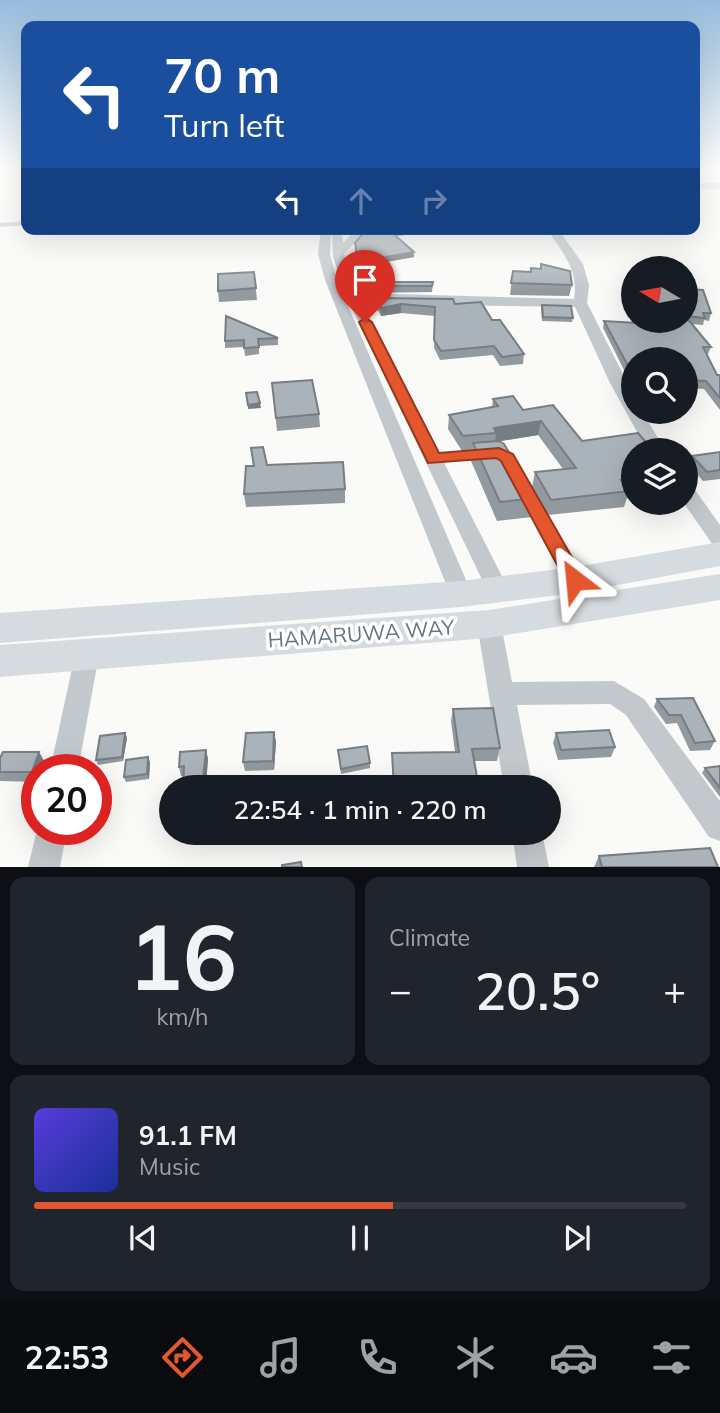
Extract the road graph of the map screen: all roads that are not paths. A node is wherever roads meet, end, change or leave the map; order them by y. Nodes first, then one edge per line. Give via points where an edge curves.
1 (21, 223) edge
2 (0, 225) edge
3 (326, 235) edge
4 (338, 235) edge
5 (358, 235) edge
6 (556, 235) edge
7 (339, 253) junction
8 (355, 300) junction
9 (580, 303) junction
10 (649, 438) edge
11 (499, 453) edge
12 (434, 459) junction
13 (521, 482) edge
14 (698, 509) edge
15 (720, 540) edge
16 (720, 554) edge
17 (575, 580) junction
18 (720, 587) edge
19 (498, 590) junction
20 (461, 594) junction
21 (489, 624) junction
22 (0, 628) edge
23 (88, 655) junction
24 (0, 661) edge
25 (502, 694) junction
26 (67, 754) edge
27 (517, 775) edge
28 (720, 827) edge
29 (49, 845) edge
30 (529, 845) edge
31 (44, 867) edge
32 (533, 867) edge

1 - 2 lane
3 - 20 street via 324,254 331,280
4 - 7 street
5 - 7 street
6 - 9 street via 577,264 583,285
7 - 8 street
8 - 9 street
8 - 12 street
9 - 10 street
11 - 12 lane
12 - 19 street
13 - 17 lane
14 - 15 street
16 - 17 main road
17 - 19 main road
18 - 21 main road, HAMARUWA WAY
19 - 20 main road
20 - 22 main road
21 - 23 main road, HAMARUWA WAY
21 - 25 street
23 - 24 main road, HAMARUWA WAY
23 - 26 street
25 - 27 street
25 - 28 street via 614,692 635,707
29 - 31 street
30 - 32 street

